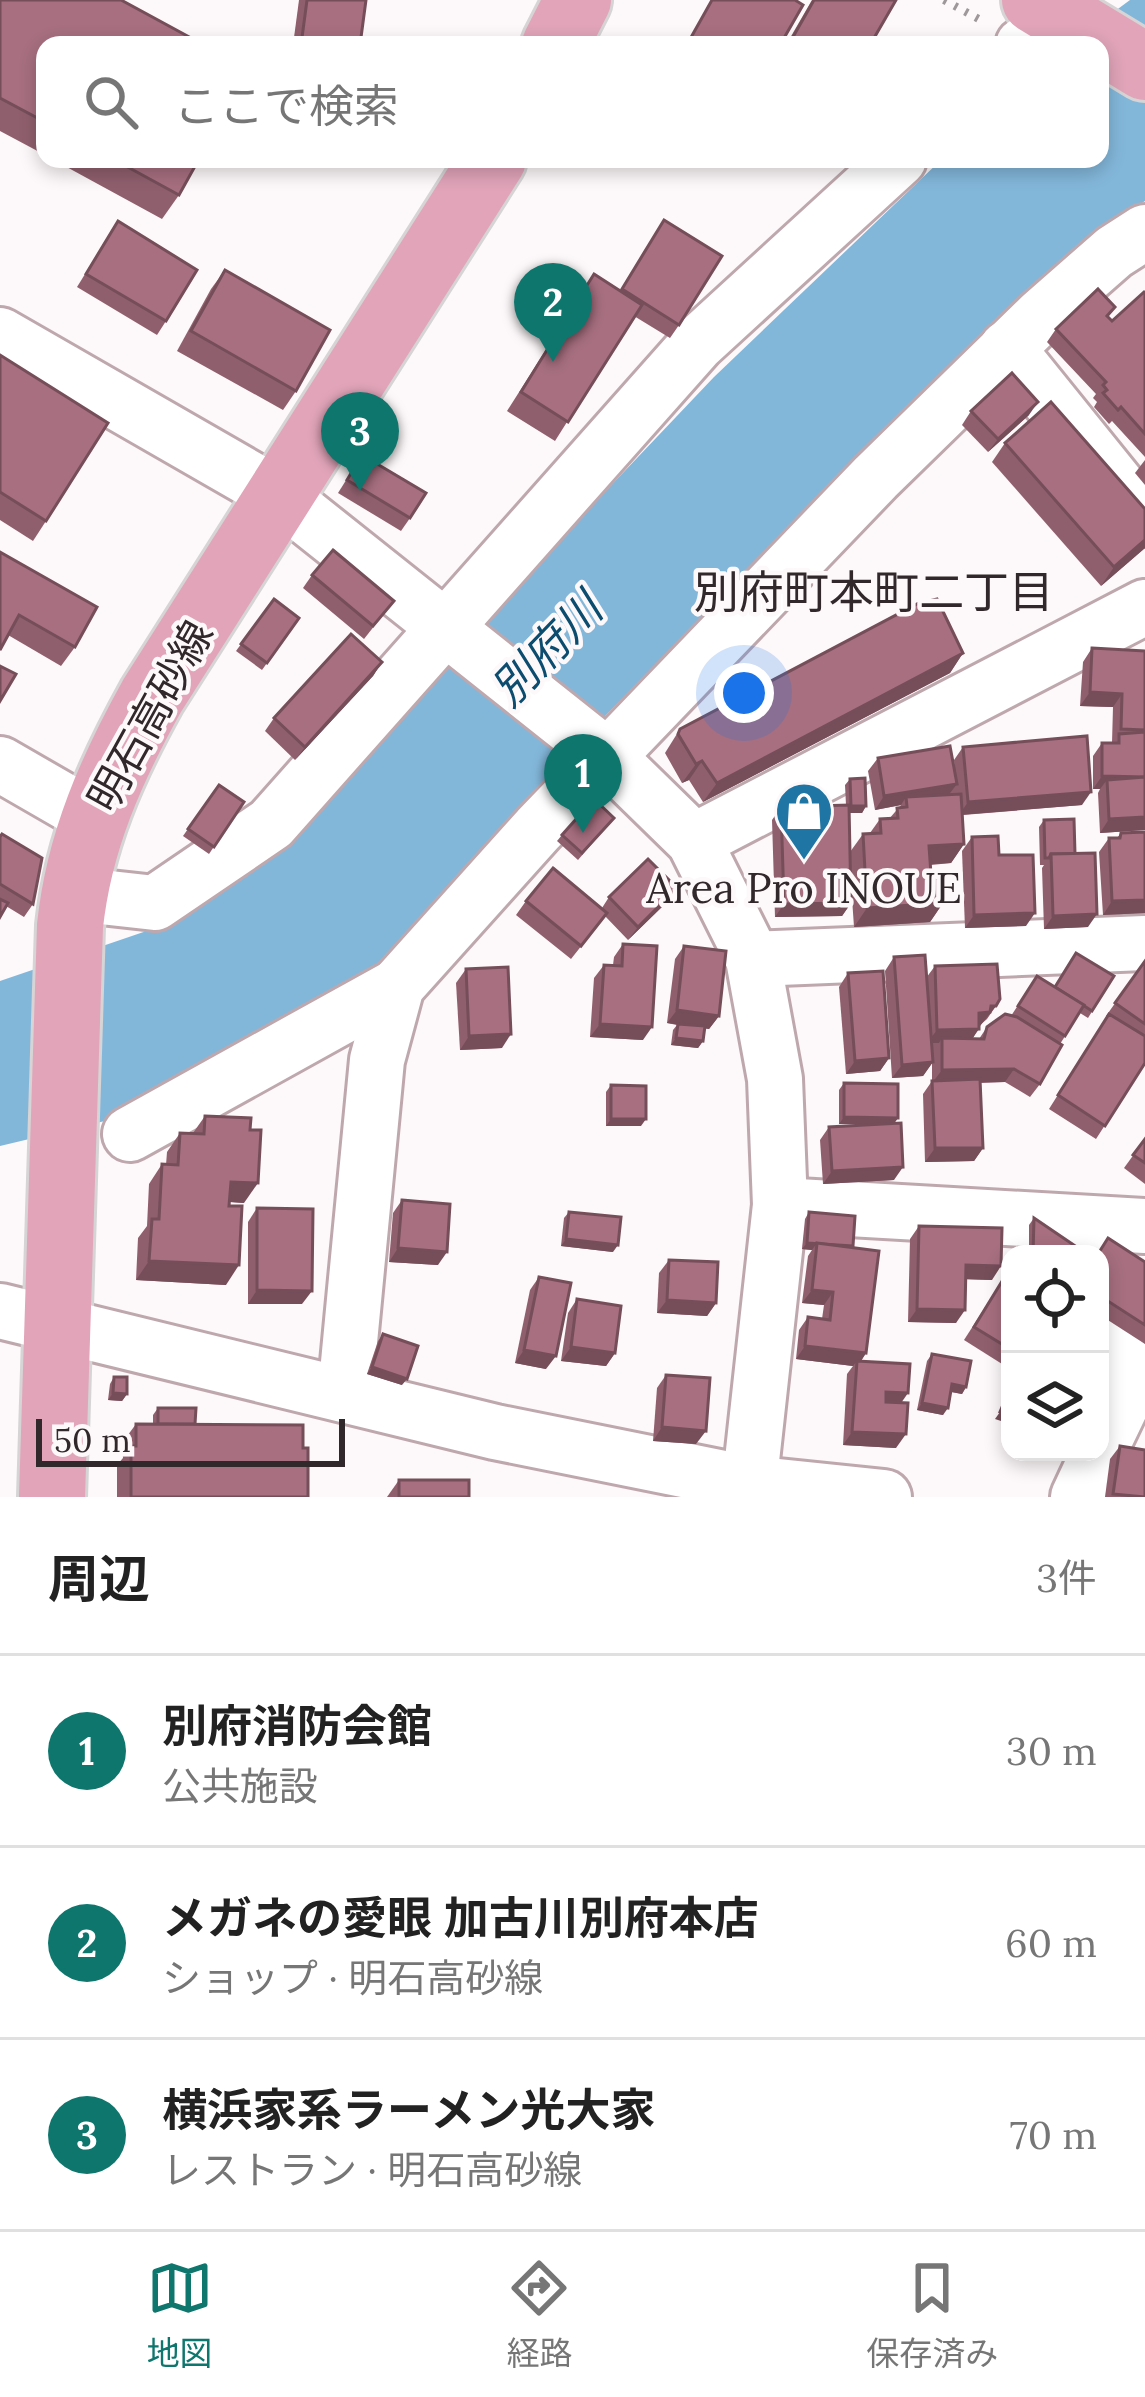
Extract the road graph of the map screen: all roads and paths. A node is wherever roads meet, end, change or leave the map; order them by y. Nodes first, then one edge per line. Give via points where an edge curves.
1 (578, 0) edge
2 (1041, 21) edge
3 (560, 36) edge
4 (1074, 36) edge
5 (1109, 52) edge
6 (1145, 68) edge
7 (487, 168) edge
8 (889, 168) edge
9 (1145, 232) edge
10 (0, 334) edge
11 (1007, 347) junction
12 (280, 496) junction
13 (1145, 519) edge
14 (1145, 608) edge
15 (444, 628) junction
16 (608, 757) junction
17 (0, 764) edge
18 (92, 817) junction
19 (694, 841) junction
20 (72, 910) junction
21 (1145, 943) edge
22 (753, 959) junction
23 (397, 986) junction
24 (79, 1149) junction
25 (780, 1205) junction
26 (1145, 1226) edge
27 (1016, 1236) edge
28 (28, 1317) edge
29 (1109, 1348) edge
30 (345, 1394) junction
31 (1109, 1432) edge
32 (1095, 1461) edge
33 (748, 1490) edge
34 (52, 1497) edge
35 (884, 1497) edge
36 (1078, 1497) edge

1 - 3 main road
2 - 4 main road
5 - 6 main road
7 - 12 main road, 明石高砂線
8 - 15 street via 697,344
9 - 11 street
10 - 12 street
11 - 13 street
11 - 16 street
12 - 15 street
12 - 18 main road, 明石高砂線 via 152,696
14 - 19 street
15 - 16 street
15 - 20 street via 271,824 155,904
16 - 19 street
16 - 23 street
17 - 18 street
18 - 20 main road, 明石高砂線
19 - 22 street
20 - 24 main road, 明石高砂線
21 - 22 street
22 - 25 street via 775,1079
23 - 24 street
23 - 30 street via 377,1060
24 - 28 main road, 明石高砂線
25 - 27 street
25 - 33 street
26 - 27 street
28 - 30 street
28 - 34 main road, 明石高砂線
29 - 31 street via 1137,1373
30 - 33 street
32 - 36 street
33 - 35 street

